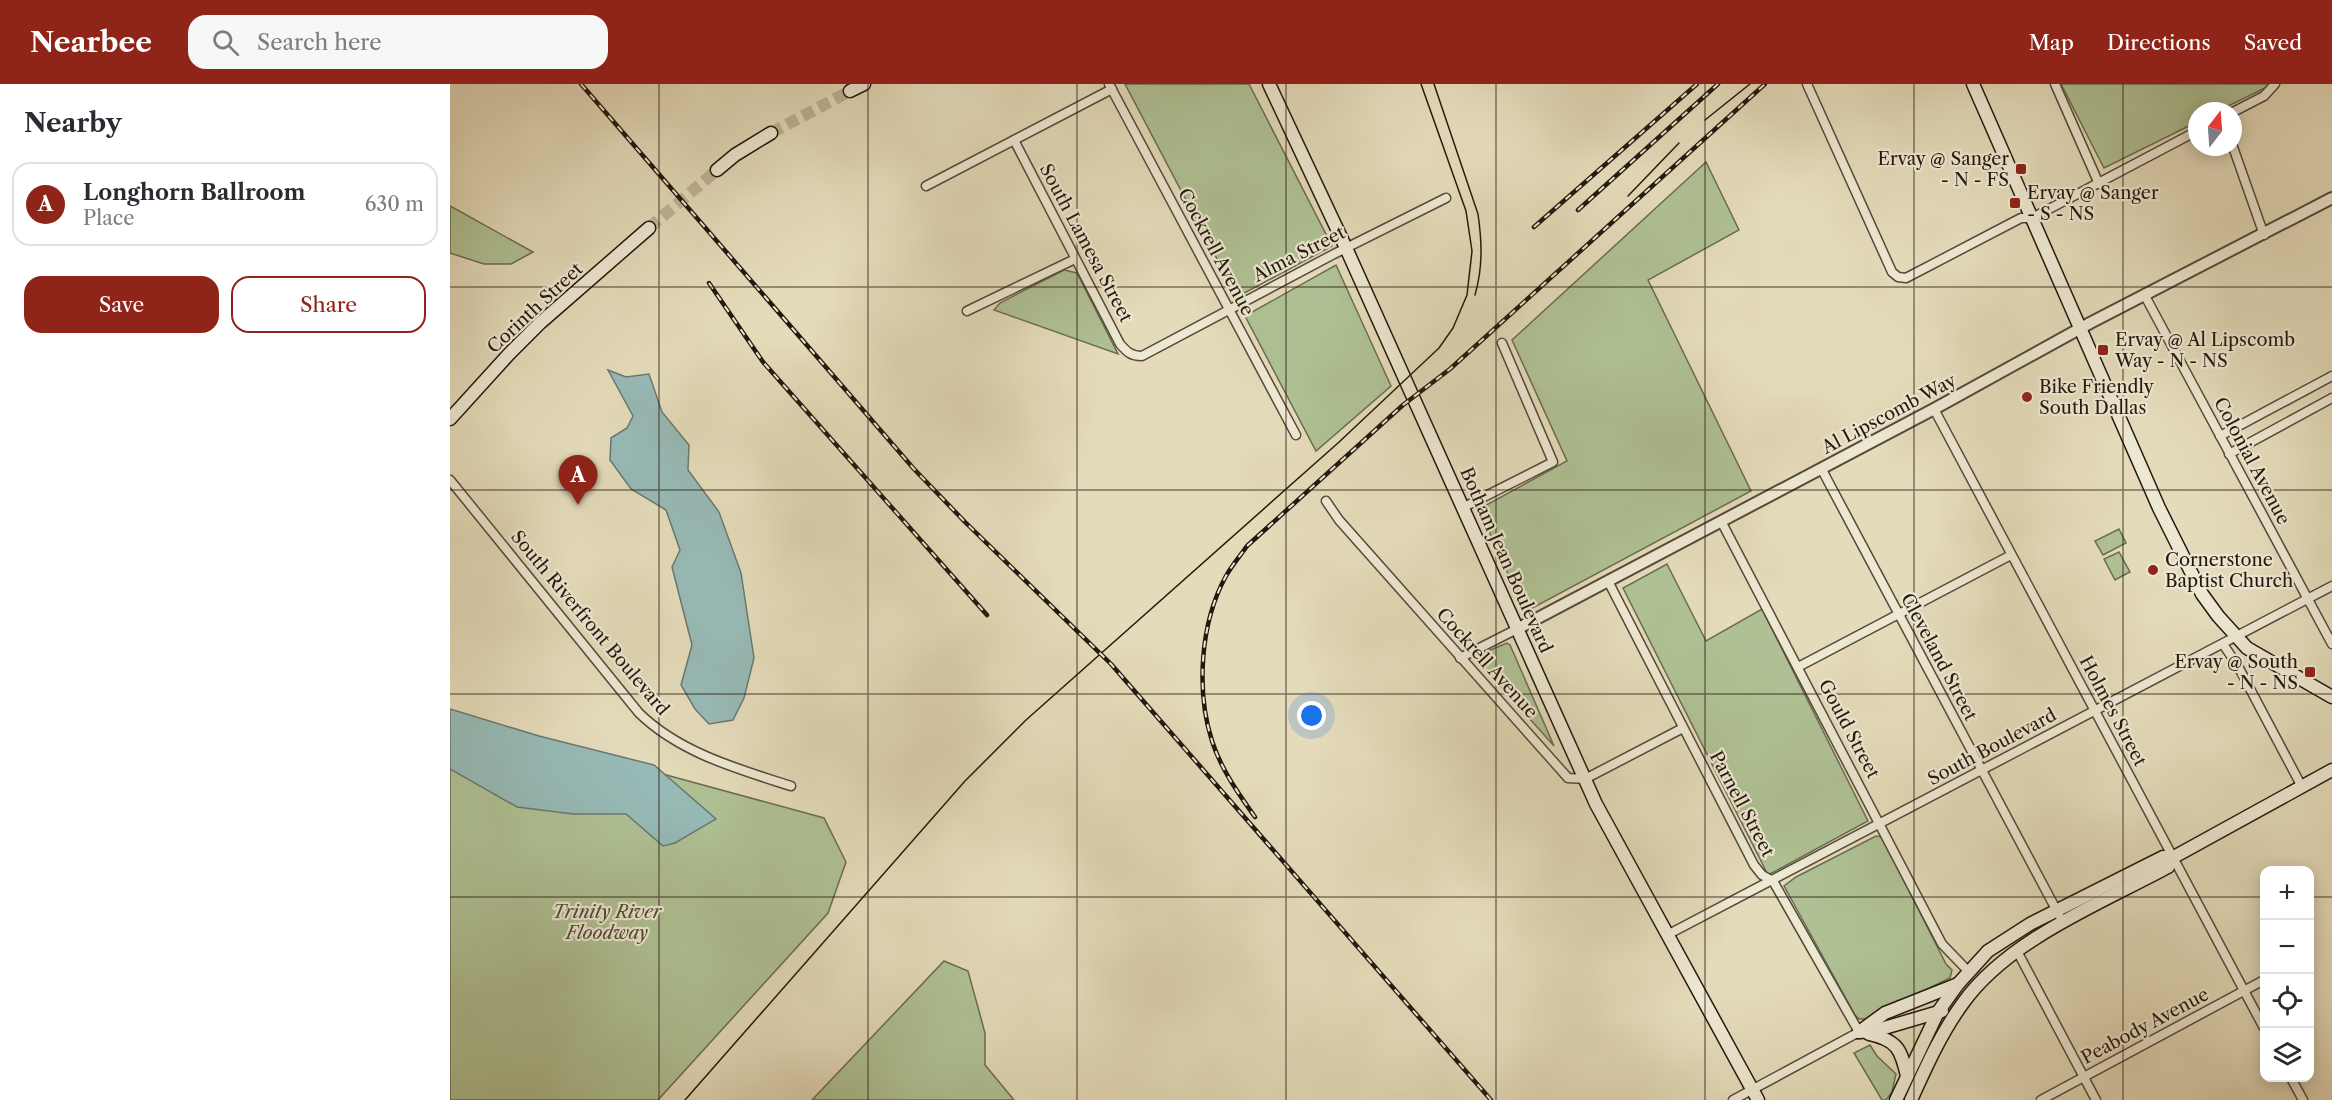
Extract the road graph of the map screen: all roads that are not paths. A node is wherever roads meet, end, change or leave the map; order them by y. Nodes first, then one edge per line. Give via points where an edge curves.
1 (864, 84) edge
2 (1269, 84) edge
3 (2055, 84) edge
4 (2275, 84) edge
5 (1809, 85) edge
6 (1976, 85) edge
7 (1111, 87) edge
8 (850, 91) tunnel mouth
9 (2242, 107) edge
10 (771, 134) tunnel mouth
11 (2188, 136) edge
12 (1014, 140) junction
13 (2236, 156) edge
14 (717, 170) tunnel mouth
15 (2099, 184) junction
16 (926, 186) dead end
17 (1446, 198) dead end
18 (2332, 198) edge
19 (2032, 218) junction
20 (649, 228) tunnel mouth
21 (2264, 235) junction
22 (1346, 248) junction
23 (1075, 259) junction
24 (2144, 294) junction
25 (1228, 310) junction
26 (967, 311) dead end
27 (2080, 329) junction
28 (1502, 343) dead end
29 (1135, 356) joint
30 (2332, 376) edge
31 (2332, 398) edge
32 (1934, 409) junction
33 (450, 419) edge
34 (1296, 435) dead end
35 (2220, 436) junction
36 (2229, 453) junction
37 (1821, 468) junction
38 (450, 480) edge
39 (1326, 501) dead end
40 (1462, 507) junction
41 (1721, 521) junction
42 (2011, 555) junction
43 (1608, 581) junction
44 (2332, 586) edge
45 (2308, 599) junction
46 (1898, 615) junction
47 (1517, 629) junction
48 (2235, 637) junction
49 (2223, 644) junction
50 (2332, 644) edge
51 (1461, 658) junction
52 (1798, 668) junction
53 (2332, 697) edge
54 (2095, 712) junction
55 (1683, 728) junction
56 (2332, 770) edge
57 (1981, 771) junction
58 (1585, 779) junction
59 (791, 786) dead end
60 (2302, 787) junction
61 (1881, 825) junction
62 (2172, 858) junction
63 (1773, 881) junction
64 (2056, 910) junction
65 (2063, 923) junction
66 (1667, 936) junction
67 (2017, 951) junction
68 (1968, 971) junction
69 (2260, 983) edge
70 (1958, 984) junction
71 (2245, 991) junction
72 (1905, 1004) junction
73 (1958, 1010) junction
74 (1938, 1012) junction
75 (2260, 1019) edge
76 (1859, 1032) junction
77 (1942, 1036) junction
78 (1907, 1076) junction
79 (2084, 1077) junction
80 (2294, 1082) edge
81 (1755, 1095) edge
82 (1733, 1100) edge
83 (1896, 1100) edge
84 (1911, 1100) edge
85 (2041, 1100) edge
86 (2096, 1100) edge
87 (2303, 1100) edge

1 - 8 main road
2 - 22 main road, Botham Jean Boulevard
3 - 15 street
4 - 9 street via 2264,96
5 - 19 street via 1892,272 1898,277 1906,278 2021,219
6 - 19 main road
7 - 12 street
7 - 25 street, Cockrell Avenue
10 - 14 main road
11 - 15 street
12 - 16 street
12 - 23 street, South Lamesa Street
13 - 21 street
15 - 19 street
17 - 22 street, Alma Street
18 - 21 street, Al Lipscomb Way
19 - 27 main road
20 - 33 main road, Corinth Street via 540,323
21 - 24 street, Al Lipscomb Way
22 - 25 street, Alma Street
22 - 40 main road, Botham Jean Boulevard
23 - 26 street
23 - 29 street, South Lamesa Street via 1120,344
24 - 27 street, Al Lipscomb Way
24 - 35 street, Colonial Avenue
25 - 29 street, Alma Street via 1142,356
25 - 34 street, Cockrell Avenue
27 - 32 street, Al Lipscomb Way
27 - 48 main road via 2172,535 2202,594
28 - 40 street via 1553,462
30 - 35 street
31 - 36 street
32 - 37 street, Al Lipscomb Way
32 - 42 street, Holmes Street
35 - 36 street, Colonial Avenue
36 - 45 street, Colonial Avenue
37 - 41 street, Al Lipscomb Way
37 - 46 street, Cleveland Street
38 - 59 street, South Riverfront Boulevard via 651,724 728,766
39 - 51 street, Cockrell Avenue via 1338,520
40 - 47 main road, Botham Jean Boulevard
41 - 43 street, Al Lipscomb Way
41 - 52 street, Gould Street
42 - 46 street
42 - 54 street, Holmes Street
43 - 47 street, Al Lipscomb Way
43 - 55 street, Parnell Street
44 - 45 street, South Boulevard
45 - 48 street, South Boulevard
45 - 50 street, Colonial Avenue
46 - 52 street
46 - 57 street, Cleveland Street
47 - 51 street, Al Lipscomb Way
47 - 58 main road, Botham Jean Boulevard
48 - 49 street, South Boulevard
48 - 53 main road via 2264,659
49 - 54 street, South Boulevard
49 - 60 street
51 - 58 street, Cockrell Avenue via 1568,778
52 - 61 street, Gould Street
54 - 57 street, South Boulevard
54 - 62 street, Holmes Street
55 - 58 street
55 - 63 street, Parnell Street via 1754,865
56 - 60 main road
57 - 61 street, South Boulevard
57 - 64 street, Cleveland Street
58 - 66 main road, Botham Jean Boulevard
60 - 62 main road
61 - 63 street, South Boulevard
61 - 68 street, Gould Street via 1947,951
62 - 64 main road via 2163,857
62 - 65 main road via 2168,867
62 - 71 street, Holmes Street
63 - 66 street, South Boulevard
63 - 76 street, Parnell Street
64 - 65 street, Cleveland Street
64 - 68 main road via 2012,933
65 - 67 main road
66 - 81 main road, Botham Jean Boulevard
67 - 73 main road via 1983,979
67 - 79 street
68 - 70 main road
69 - 71 street, Peabody Avenue
70 - 72 main road
70 - 74 main road
71 - 75 street, Holmes Street
71 - 79 street, Peabody Avenue
72 - 74 main road
72 - 76 main road
73 - 74 main road
73 - 77 main road
74 - 76 main road via 1884,1029
74 - 77 main road
74 - 78 main road
76 - 78 main road via 1892,1042 1903,1057
76 - 81 street
77 - 84 main road
78 - 83 main road
79 - 85 street, Peabody Avenue
79 - 86 street
80 - 87 street
81 - 82 street

